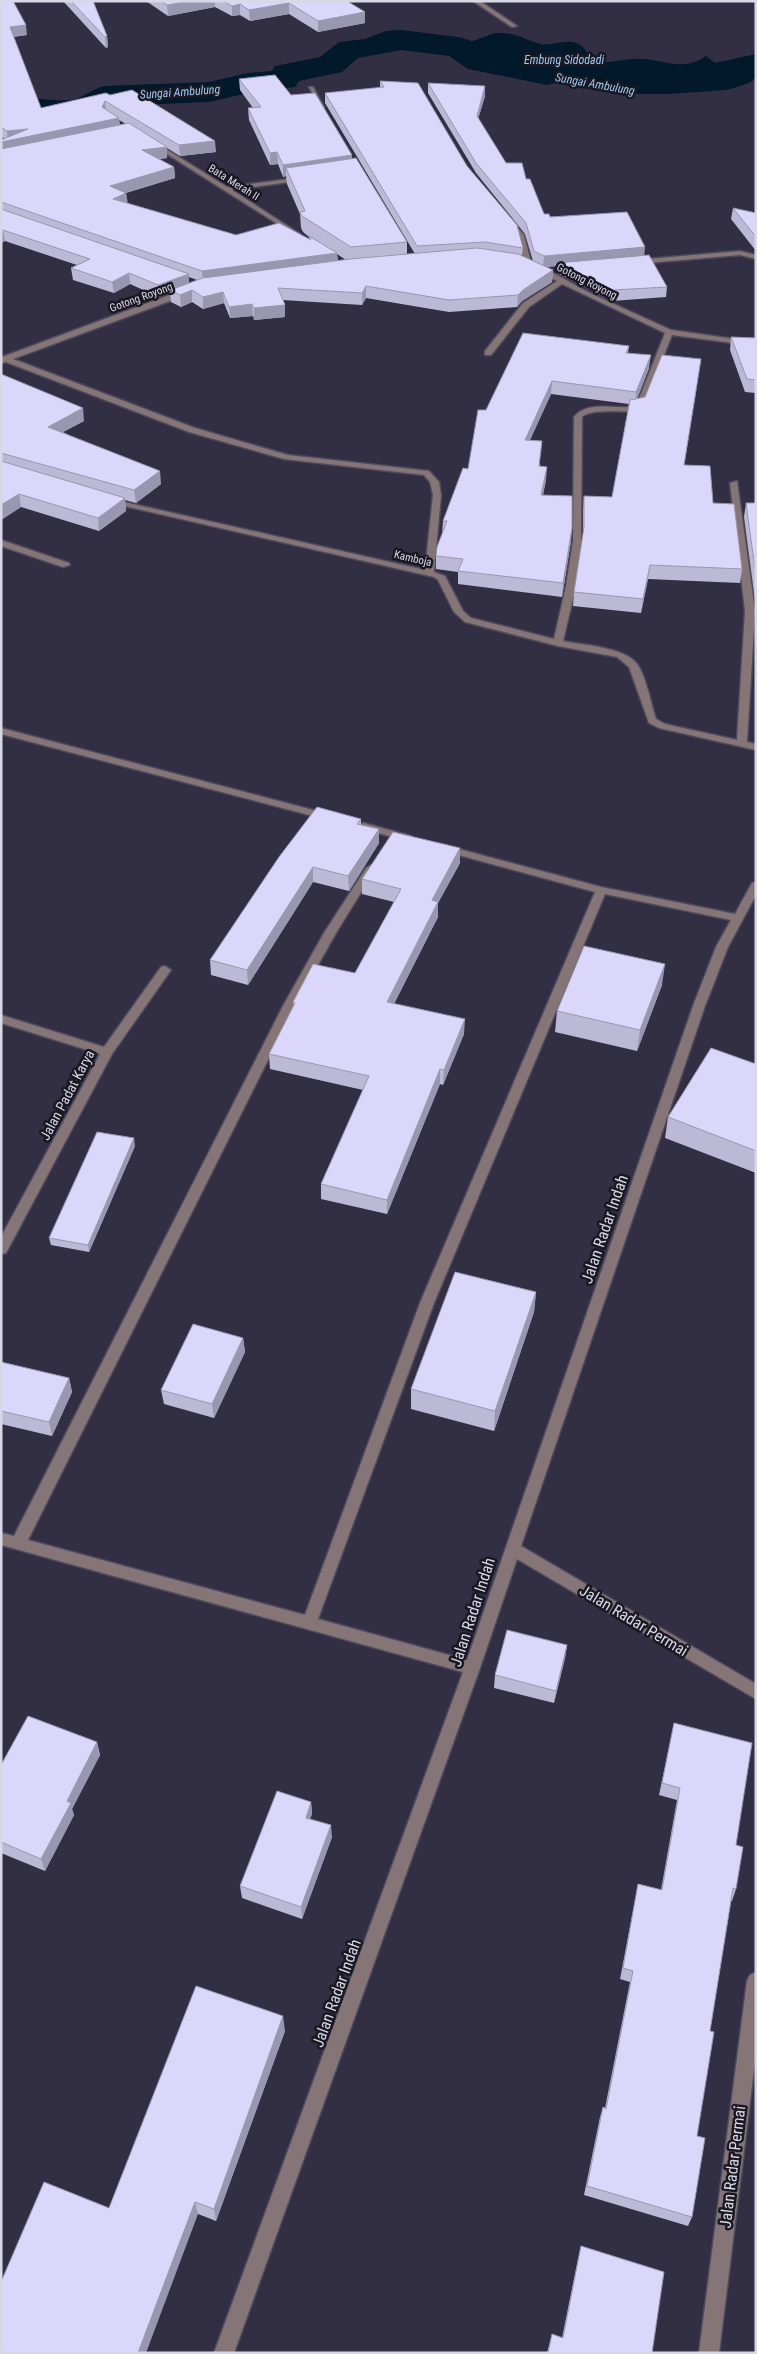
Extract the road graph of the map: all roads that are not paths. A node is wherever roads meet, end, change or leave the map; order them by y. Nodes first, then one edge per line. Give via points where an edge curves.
1 (476, 1) edge
2 (514, 26) dead end
3 (312, 88) dead end
4 (326, 112) edge
5 (148, 140) edge
6 (312, 176) edge
7 (227, 190) junction
8 (502, 212) edge
9 (301, 236) edge
10 (756, 257) edge
11 (516, 260) edge
12 (631, 262) edge
13 (529, 264) junction
14 (561, 269) edge
15 (542, 270) junction
16 (562, 281) junction
17 (192, 290) edge
18 (669, 332) junction
19 (756, 344) edge
20 (488, 352) dead end
21 (3, 360) edge
22 (734, 483) dead end
23 (105, 501) edge
24 (1, 543) edge
25 (66, 565) dead end
26 (429, 573) junction
27 (751, 578) edge
28 (558, 644) junction
29 (1, 731) edge
30 (742, 745) junction
31 (756, 747) edge
32 (338, 819) edge
33 (356, 824) edge
34 (377, 859) edge
35 (756, 885) edge
36 (601, 890) junction
37 (738, 918) junction
38 (165, 970) dead end
39 (1, 1019) edge
40 (107, 1052) junction
41 (1, 1249) edge
42 (1, 1539) edge
43 (18, 1544) junction
44 (512, 1548) junction
45 (309, 1624) junction
46 (472, 1668) junction
47 (756, 1692) edge
48 (756, 1981) edge
49 (224, 2353) edge
50 (709, 2353) edge

1 - 2 street
3 - 4 street
5 - 7 street, Bata Merah II
6 - 7 street
7 - 9 street, Bata Merah II
8 - 13 street via 521,235
10 - 12 street via 740,252
11 - 13 street, Gotong Royong
13 - 15 street, Gotong Royong
14 - 15 street
15 - 16 street, Gotong Royong
16 - 18 street, Gotong Royong
16 - 20 street via 526,305
17 - 21 street, Gotong Royong
18 - 19 street, Gotong Royong
18 - 28 street via 638,408 593,410 578,417 577,541
21 - 26 street via 173,424 286,457 426,473 436,485 437,495
22 - 27 street
23 - 26 street, Kamboja
24 - 25 street
26 - 28 street, Kamboja via 442,578 459,612 468,620
27 - 30 street
28 - 30 street, Kamboja via 620,655 629,660 634,666 652,721
29 - 32 street
30 - 31 street, Kamboja
33 - 36 street via 390,838 426,843
34 - 43 street via 289,1006
35 - 37 street, Jalan Radar Indah
36 - 37 street
36 - 45 street via 427,1303
37 - 44 street, Jalan Radar Indah via 722,947 699,1006
38 - 40 street
39 - 40 street, Jalan Padat Karya
40 - 41 street, Jalan Padat Karya
42 - 43 street
43 - 45 street
44 - 46 street, Jalan Radar Indah
44 - 47 street, Jalan Radar Permai
45 - 46 street
46 - 49 street, Jalan Radar Indah
48 - 50 street, Jalan Radar Permai

